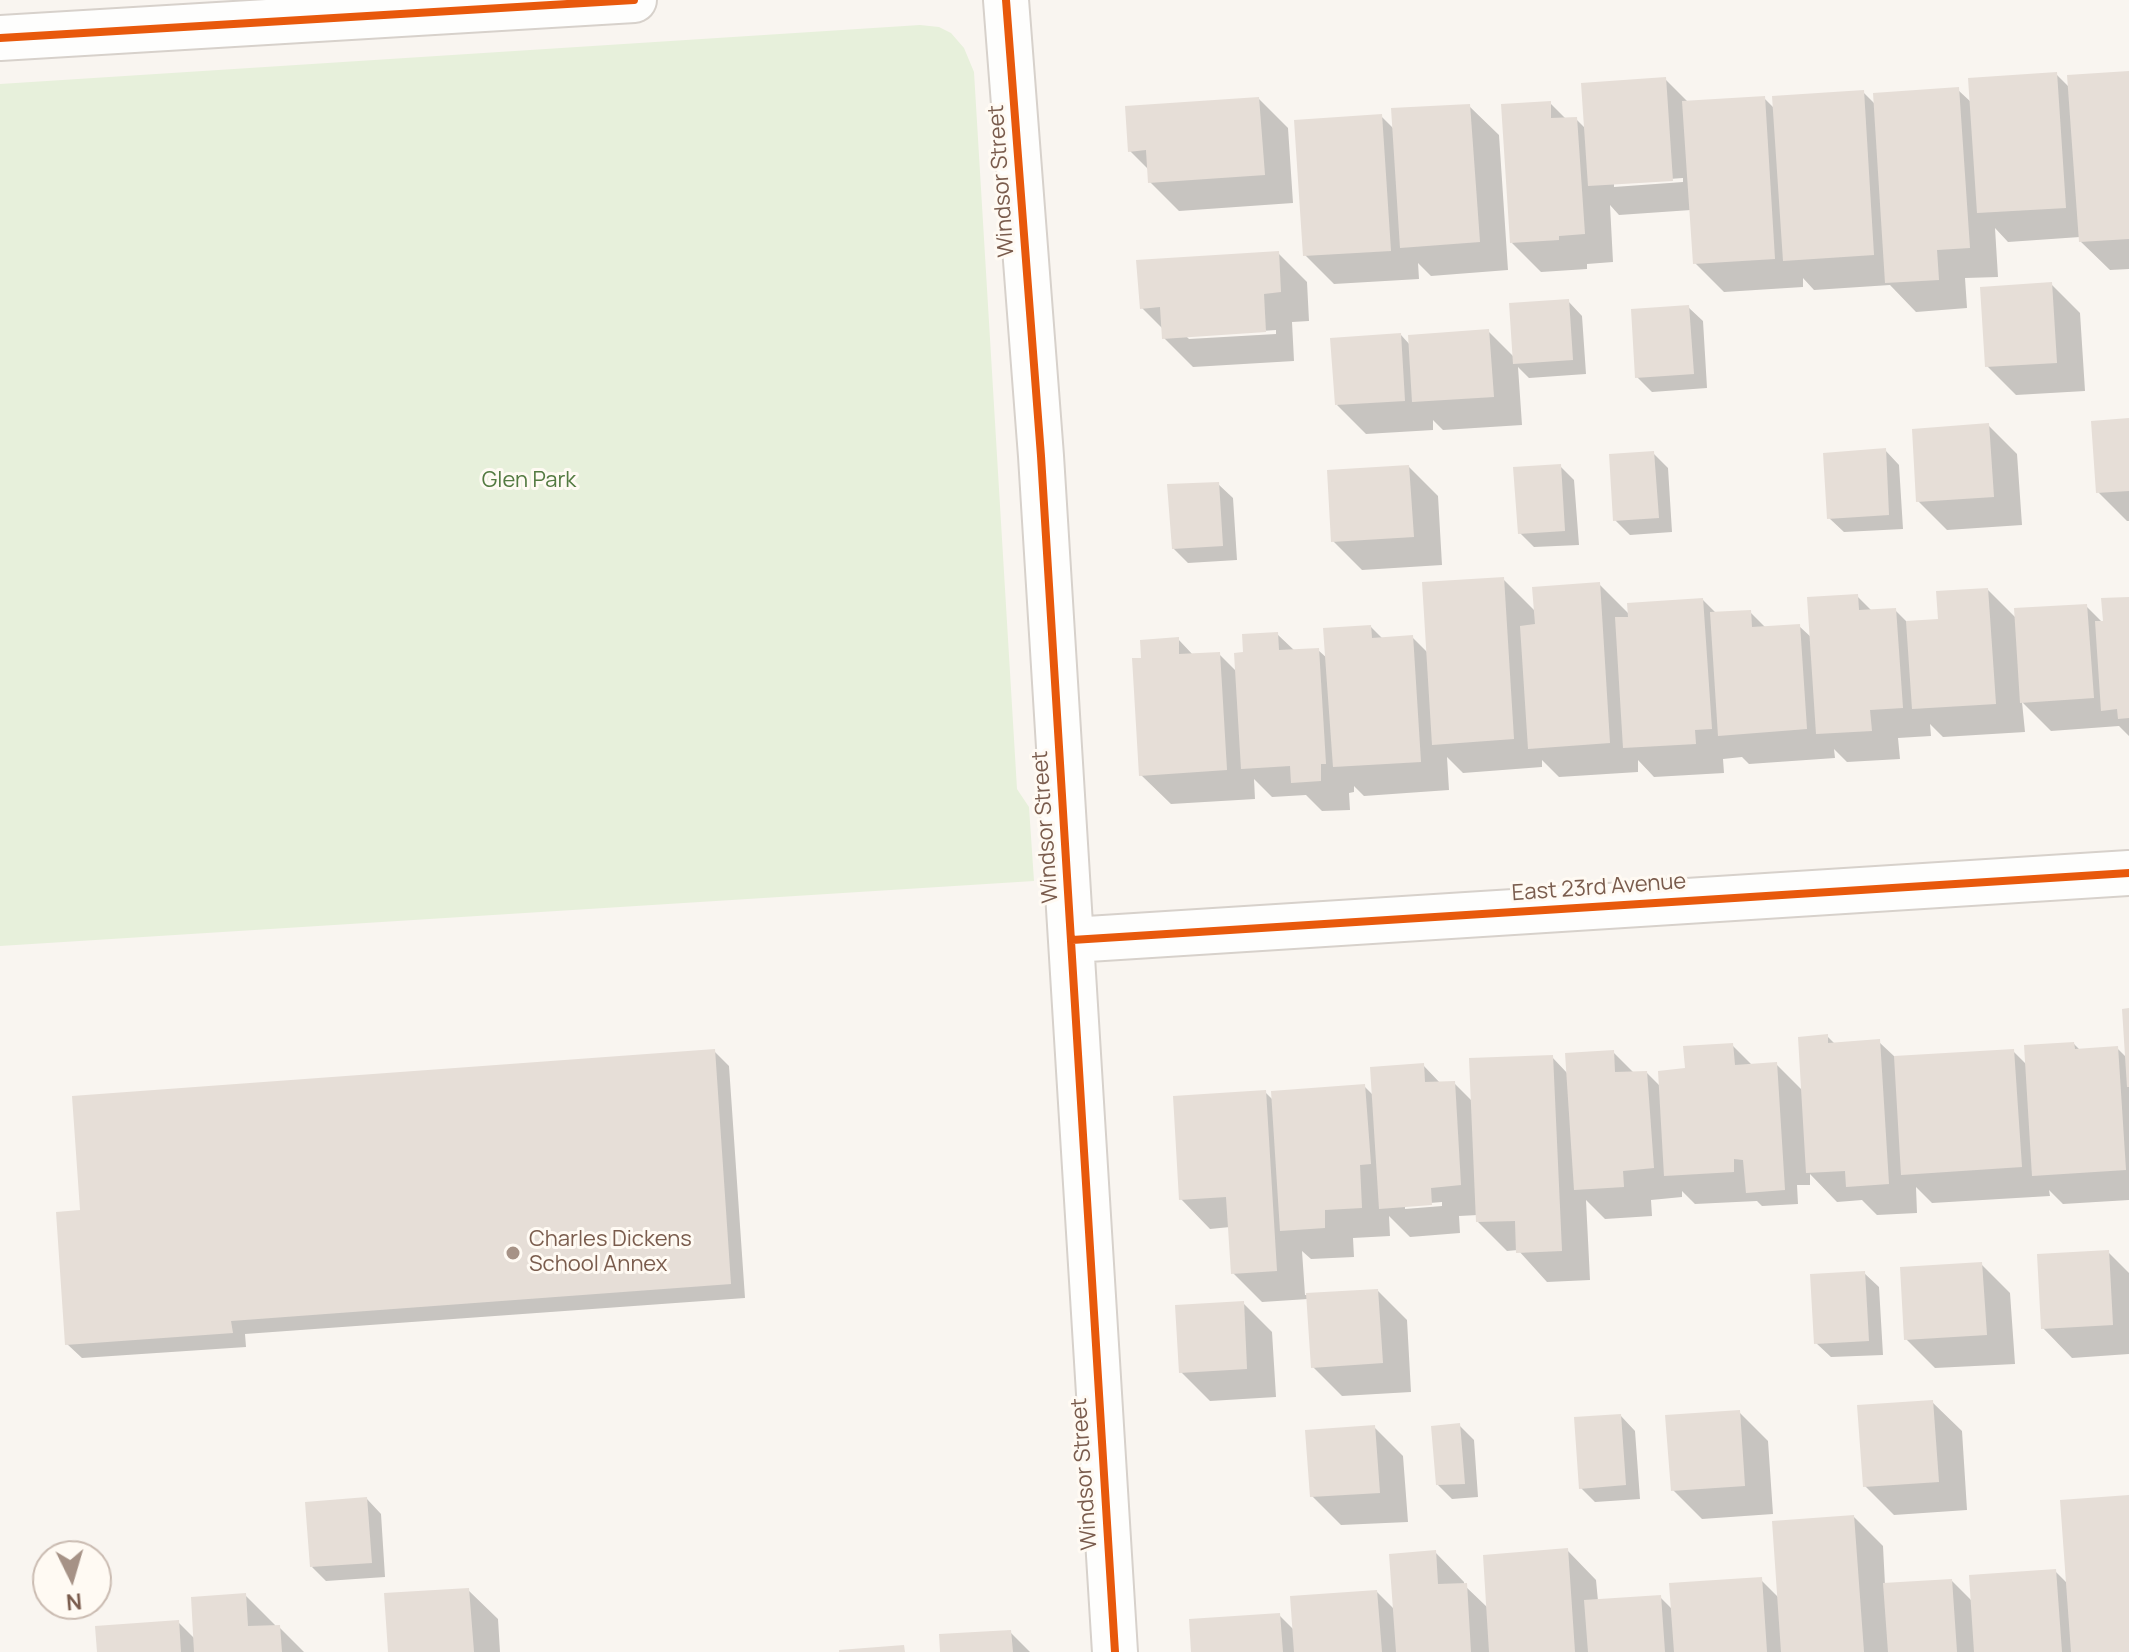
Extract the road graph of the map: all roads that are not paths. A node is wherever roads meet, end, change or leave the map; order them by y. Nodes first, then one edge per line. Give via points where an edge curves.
1 (634, 0) edge
2 (1006, 0) edge
3 (0, 38) edge
4 (2129, 873) edge
5 (1072, 940) junction
6 (1115, 1652) edge

1 - 3 street
2 - 5 street, Windsor Street
4 - 5 street, East 23rd Avenue
5 - 6 street, Windsor Street

